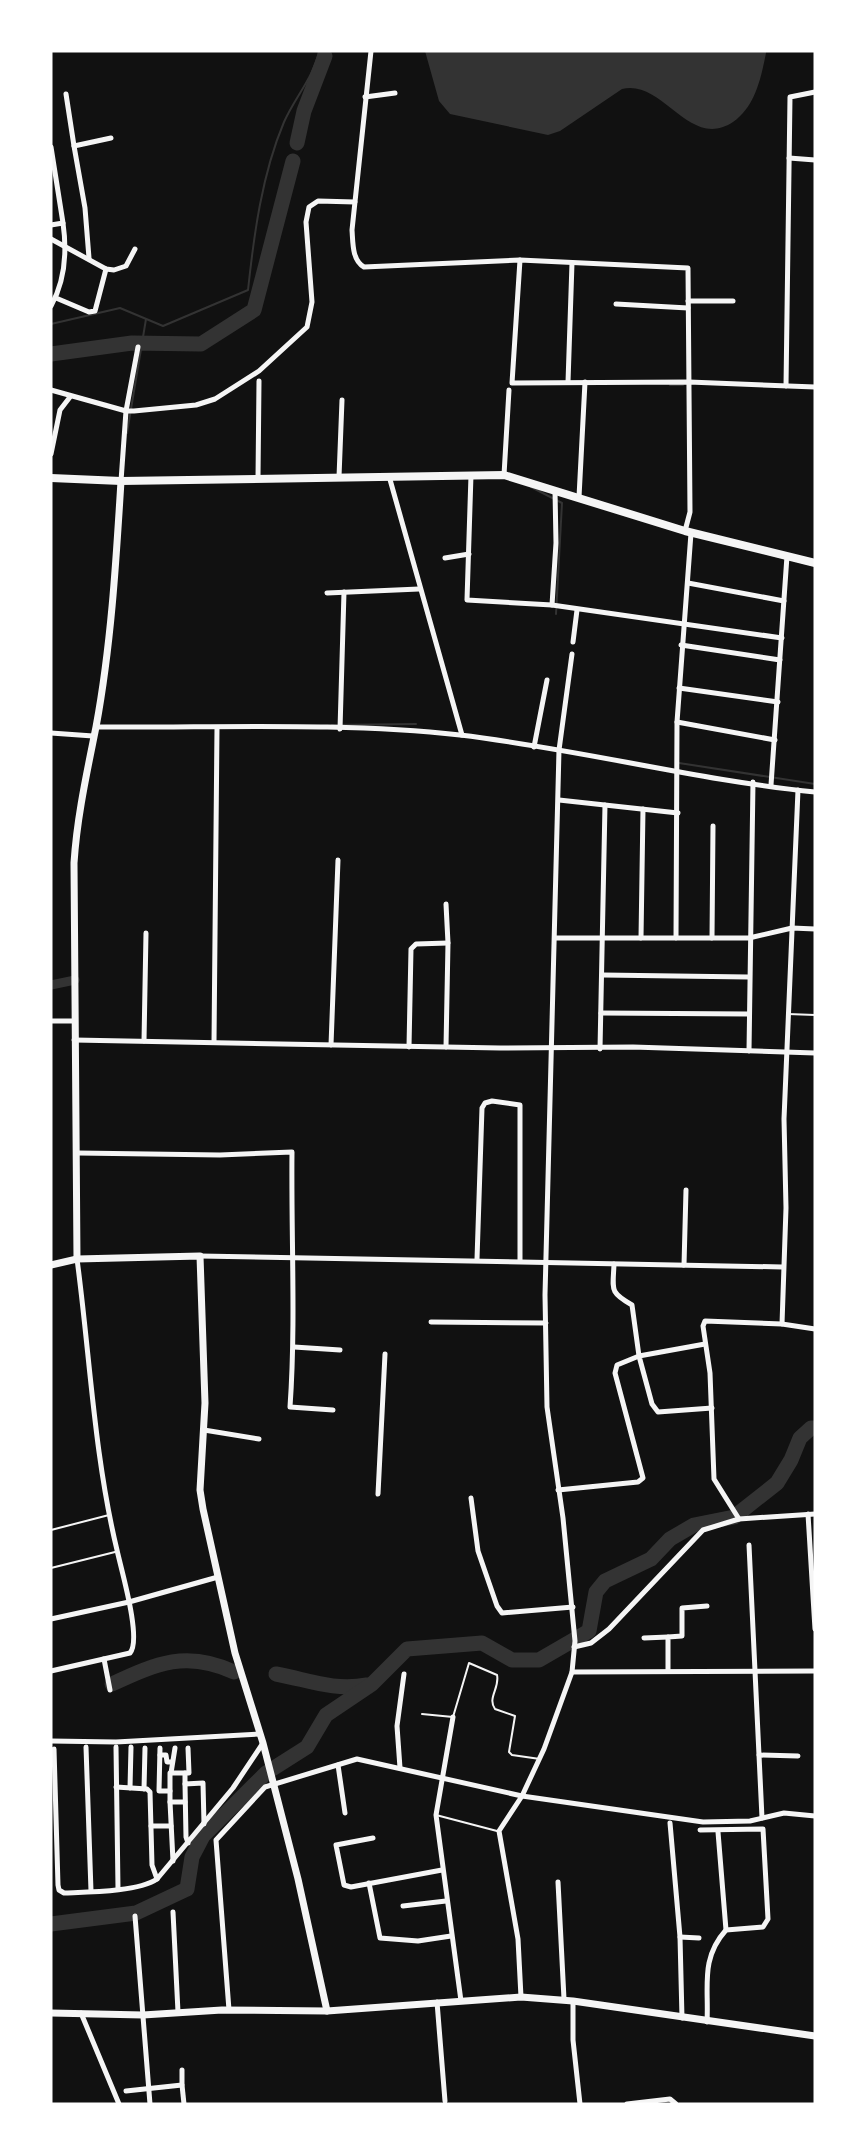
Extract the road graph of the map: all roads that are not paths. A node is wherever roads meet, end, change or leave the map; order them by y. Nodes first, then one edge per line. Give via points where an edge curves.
1 (371, 51) edge
2 (395, 93) dead end
3 (815, 93) edge
4 (66, 94) dead end
5 (366, 97) junction
6 (111, 138) dead end
7 (74, 146) junction
8 (51, 147) edge
9 (52, 155) edge
10 (789, 158) junction
11 (815, 160) edge
12 (355, 201) junction
13 (63, 223) junction
14 (51, 225) edge
15 (51, 239) edge
16 (66, 246) junction
17 (135, 249) dead end
18 (89, 258) junction
19 (520, 260) junction
20 (572, 263) junction
21 (106, 269) junction
22 (56, 298) junction
23 (688, 301) junction
24 (733, 301) dead end
25 (616, 304) dead end
26 (51, 306) edge
27 (688, 308) junction
28 (138, 347) dead end
29 (259, 381) dead end
30 (568, 382) junction
31 (585, 382) junction
32 (689, 382) junction
33 (786, 386) junction
34 (511, 387) junction
35 (815, 387) edge
36 (51, 390) edge
37 (70, 397) junction
38 (342, 400) dead end
39 (129, 411) junction
40 (51, 454) edge
41 (471, 475) junction
42 (504, 475) junction
43 (389, 476) junction
44 (339, 477) junction
45 (51, 478) edge
46 (258, 478) junction
47 (121, 481) junction
48 (555, 491) junction
49 (579, 497) junction
50 (688, 532) junction
51 (469, 554) junction
52 (787, 556) junction
53 (445, 558) dead end
54 (815, 563) edge
55 (688, 584) junction
56 (419, 589) junction
57 (344, 592) junction
58 (327, 593) dead end
59 (784, 601) junction
60 (552, 605) junction
61 (577, 610) junction
62 (683, 622) junction
63 (782, 638) junction
64 (573, 642) dead end
65 (681, 645) junction
66 (572, 654) dead end
67 (780, 660) junction
68 (548, 680) dead end
69 (679, 688) junction
70 (778, 702) junction
71 (677, 722) junction
72 (96, 727) junction
73 (217, 728) junction
74 (340, 729) junction
75 (51, 732) edge
76 (462, 735) junction
77 (93, 736) junction
78 (775, 740) junction
79 (534, 747) junction
80 (559, 750) junction
81 (675, 772) junction
82 (753, 782) junction
83 (771, 782) junction
84 (798, 789) junction
85 (815, 792) edge
86 (559, 800) junction
87 (605, 805) junction
88 (643, 809) junction
89 (678, 813) junction
90 (713, 826) dead end
91 (338, 860) dead end
92 (446, 904) dead end
93 (792, 928) junction
94 (815, 929) edge
95 (146, 933) dead end
96 (555, 938) junction
97 (603, 938) junction
98 (641, 938) junction
99 (676, 938) junction
100 (712, 938) junction
101 (749, 938) junction
102 (448, 943) junction
103 (603, 975) junction
104 (748, 977) junction
105 (601, 1013) junction
106 (748, 1014) junction
107 (788, 1014) junction
108 (815, 1015) edge
109 (51, 1021) edge
110 (74, 1021) junction
111 (75, 1040) junction
112 (144, 1041) junction
113 (214, 1042) junction
114 (331, 1045) junction
115 (409, 1047) junction
116 (446, 1047) junction
117 (550, 1048) junction
118 (600, 1049) junction
119 (749, 1051) junction
120 (786, 1052) junction
121 (815, 1053) edge
122 (78, 1153) junction
123 (686, 1190) dead end
124 (200, 1256) junction
125 (291, 1257) junction
126 (77, 1259) junction
127 (477, 1260) junction
128 (520, 1260) junction
129 (546, 1262) junction
130 (614, 1264) junction
131 (684, 1264) junction
132 (51, 1265) edge
133 (782, 1267) junction
134 (431, 1322) dead end
135 (546, 1323) junction
136 (782, 1324) junction
137 (815, 1329) edge
138 (705, 1344) junction
139 (294, 1347) junction
140 (340, 1350) dead end
141 (385, 1354) dead end
142 (639, 1356) junction
143 (712, 1408) junction
144 (333, 1410) dead end
145 (204, 1430) junction
146 (259, 1439) dead end
147 (558, 1491) junction
148 (378, 1494) dead end
149 (471, 1498) dead end
150 (812, 1514) edge
151 (109, 1515) junction
152 (736, 1515) junction
153 (51, 1530) edge
154 (749, 1545) dead end
155 (117, 1551) junction
156 (51, 1568) edge
157 (218, 1577) junction
158 (129, 1602) junction
159 (707, 1606) dead end
160 (573, 1607) junction
161 (51, 1619) edge
162 (815, 1629) edge
163 (644, 1638) dead end
164 (668, 1638) junction
165 (575, 1644) junction
166 (104, 1659) junction
167 (51, 1671) edge
168 (669, 1671) junction
169 (815, 1671) edge
170 (572, 1672) junction
171 (756, 1672) junction
172 (404, 1674) dead end
173 (110, 1690) dead end
174 (422, 1714) dead end
175 (453, 1717) junction
176 (260, 1734) junction
177 (51, 1741) edge
178 (86, 1747) dead end
179 (116, 1747) dead end
180 (131, 1747) dead end
181 (263, 1747) junction
182 (145, 1748) dead end
183 (175, 1748) dead end
184 (188, 1748) dead end
185 (54, 1749) dead end
186 (759, 1755) junction
187 (798, 1756) dead end
188 (540, 1759) junction
189 (171, 1762) junction
190 (338, 1765) junction
191 (400, 1768) junction
192 (171, 1773) junction
193 (185, 1773) junction
194 (441, 1777) junction
195 (185, 1784) junction
196 (274, 1785) junction
197 (116, 1787) junction
198 (130, 1788) junction
199 (147, 1790) junction
200 (159, 1791) junction
201 (170, 1791) junction
202 (522, 1796) junction
203 (170, 1802) junction
204 (185, 1802) junction
205 (345, 1813) dead end
206 (436, 1815) junction
207 (54, 1816) edge
208 (815, 1816) edge
209 (762, 1818) junction
210 (670, 1823) dead end
211 (204, 1824) junction
212 (151, 1826) junction
213 (171, 1826) junction
214 (700, 1830) dead end
215 (499, 1831) junction
216 (718, 1832) junction
217 (373, 1838) dead end
218 (188, 1843) junction
219 (173, 1861) junction
220 (442, 1870) junction
221 (157, 1880) junction
222 (558, 1882) dead end
223 (369, 1884) junction
224 (58, 1885) junction
225 (51, 1886) edge
226 (118, 1888) junction
227 (91, 1891) junction
228 (446, 1901) junction
229 (403, 1906) dead end
230 (173, 1911) dead end
231 (135, 1916) dead end
232 (726, 1930) junction
233 (451, 1936) junction
234 (680, 1937) junction
235 (699, 1938) dead end
236 (521, 1997) junction
237 (564, 2000) junction
238 (461, 2001) junction
239 (573, 2001) junction
240 (437, 2002) junction
241 (229, 2010) junction
242 (327, 2011) junction
243 (178, 2012) junction
244 (51, 2013) edge
245 (81, 2013) junction
246 (143, 2015) junction
247 (682, 2018) junction
248 (707, 2022) junction
249 (815, 2036) edge
250 (182, 2070) dead end
251 (182, 2085) junction
252 (148, 2088) junction
253 (126, 2091) dead end
254 (445, 2101) dead end
255 (119, 2104) edge
256 (150, 2104) edge
257 (184, 2104) edge
258 (580, 2104) edge
259 (627, 2104) edge
260 (676, 2104) edge

1 - 5 street
2 - 5 street
3 - 10 street via 790,97
4 - 7 street
5 - 12 street
6 - 7 street
7 - 18 street
8 - 9 street
9 - 13 street
10 - 11 street
10 - 33 street
12 - 19 street via 354,249 356,259 364,267
12 - 39 street via 318,201 308,210 312,302 308,325 294,340 259,371 215,399 196,405
13 - 14 street
13 - 16 street
15 - 16 street
16 - 18 street
16 - 22 street
17 - 21 street via 123,269
18 - 21 street
19 - 20 street
19 - 34 street
20 - 23 street via 688,267
20 - 30 street
21 - 22 street via 95,311
22 - 26 street
23 - 24 street
23 - 27 street
25 - 27 street
27 - 32 street
28 - 39 street
29 - 46 street
30 - 31 street
30 - 34 street
31 - 32 street
31 - 49 street
32 - 33 street
32 - 50 street
33 - 35 street
34 - 42 street
36 - 37 street
37 - 39 street
37 - 40 street via 60,410
38 - 44 street
39 - 47 street
41 - 42 main road
41 - 43 main road
41 - 51 street
42 - 48 main road
43 - 44 main road
43 - 56 street
44 - 46 main road
45 - 47 main road
46 - 47 main road
47 - 72 street via 113,597
48 - 49 main road
48 - 60 street
49 - 50 main road
50 - 52 main road
50 - 55 street
51 - 53 street
51 - 60 street via 467,600
52 - 54 main road
52 - 59 street
55 - 59 street
55 - 62 street
56 - 57 street
56 - 76 street
57 - 58 street
57 - 74 street
59 - 63 street
60 - 61 street
61 - 62 street
61 - 64 street
62 - 63 street
62 - 65 street
63 - 67 street
65 - 67 street
65 - 69 street
66 - 80 street
67 - 70 street
68 - 79 street
69 - 70 street
69 - 71 street
70 - 78 street
71 - 78 street
71 - 81 street
72 - 73 street
72 - 77 street
73 - 74 street
73 - 113 street
74 - 76 street
75 - 77 street
76 - 79 street
77 - 110 street via 76,833
78 - 83 street
79 - 80 street
80 - 81 street
80 - 86 street
81 - 82 street
81 - 89 street
82 - 83 street
82 - 101 street
83 - 84 street
84 - 85 street
84 - 93 street
86 - 87 street
86 - 96 street
87 - 88 street
87 - 97 street
88 - 89 street
88 - 98 street
89 - 99 street
90 - 100 street
91 - 114 street
92 - 102 street
93 - 94 street
93 - 101 street
93 - 107 street
95 - 112 street
96 - 97 street
96 - 117 street
97 - 98 street
97 - 103 street
98 - 99 street
99 - 100 street
100 - 101 street
101 - 104 street
102 - 115 street via 416,944 411,949
102 - 116 street
103 - 104 street
103 - 105 street
104 - 106 street
105 - 106 street
105 - 118 street
106 - 119 street
107 - 108 lane
107 - 120 street
109 - 110 street
110 - 111 street
111 - 112 street
111 - 122 street
112 - 113 street
113 - 114 street
114 - 115 street
115 - 116 street
116 - 117 street
117 - 118 street
117 - 129 street
118 - 119 street
119 - 120 street
120 - 121 street
120 - 133 street
122 - 125 street via 292,1152
122 - 126 street
123 - 131 street
124 - 125 street
124 - 126 street
124 - 145 street
125 - 127 street
125 - 139 street
126 - 132 street
126 - 151 street
127 - 128 street
127 - 128 street via 482,1108 492,1101 520,1104
128 - 129 street
129 - 130 street
129 - 135 street
130 - 131 street
130 - 142 street via 613,1290 618,1298 632,1305
131 - 133 street
133 - 136 street
134 - 135 street
135 - 147 street via 547,1407
136 - 137 street
136 - 138 street via 705,1321
138 - 142 street
138 - 143 street
139 - 140 street
139 - 144 street via 290,1407
141 - 148 street
142 - 143 street via 652,1404 658,1412
142 - 147 street via 621,1362 615,1373 643,1478
143 - 152 street via 714,1479
145 - 146 street
145 - 157 street via 200,1490
147 - 160 street
149 - 160 street via 478,1551 496,1606 502,1613
150 - 152 street
150 - 162 street
151 - 153 lane
151 - 155 street
152 - 165 street via 703,1530 609,1629 591,1643
154 - 171 street
155 - 156 lane
155 - 158 street
157 - 158 street
157 - 176 street via 235,1653
158 - 161 street
158 - 166 street via 132,1651
159 - 164 street via 683,1607 682,1635
160 - 165 street
163 - 164 street
164 - 168 street
165 - 170 street
166 - 167 street
166 - 173 street
168 - 170 street
168 - 171 street
169 - 171 street
170 - 188 street
171 - 186 street
172 - 191 street via 397,1726
174 - 175 lane
175 - 188 lane via 469,1663 488,1671 498,1681 492,1705 515,1716 509,1752
175 - 194 street
176 - 177 street via 116,1742
176 - 181 street
178 - 227 street
179 - 197 street
180 - 198 street
181 - 196 street
181 - 211 street
182 - 199 street
183 - 189 street
184 - 193 street via 189,1773
185 - 207 street
186 - 187 street
186 - 209 street
188 - 202 street
189 - 192 street
189 - 200 street via 160,1752
190 - 191 street via 357,1759
190 - 196 street
190 - 205 street
191 - 194 street
192 - 193 street
192 - 201 street
193 - 195 street
194 - 202 street
194 - 206 street
195 - 204 street
195 - 211 street via 203,1783
196 - 241 street via 259,1791 216,1840
196 - 242 street
197 - 198 street
197 - 226 street
198 - 199 street
199 - 200 street
199 - 212 street
200 - 201 street
201 - 203 street
202 - 209 street via 709,1823
202 - 215 street
203 - 204 street
203 - 213 street
204 - 218 street
206 - 215 lane
206 - 220 street
207 - 224 street
208 - 209 street via 784,1813
210 - 234 street
211 - 218 street
212 - 213 street
212 - 221 street via 152,1865
213 - 219 street
214 - 216 street
215 - 236 street via 518,1939
216 - 232 street
216 - 232 street via 763,1830 767,1923 763,1927
217 - 223 street via 336,1845 343,1884
218 - 219 street
219 - 221 street
220 - 223 street
220 - 228 street
221 - 226 street
222 - 237 street
223 - 233 street via 380,1938 418,1941
224 - 225 street
224 - 227 street via 64,1893
226 - 227 street
228 - 229 street
228 - 233 street
230 - 243 street
231 - 246 street
232 - 248 street via 709,1958
233 - 238 street
234 - 235 street
234 - 247 street
236 - 237 street
236 - 238 street
237 - 239 street
238 - 240 street
239 - 247 street
239 - 258 street
240 - 242 street
240 - 254 street
241 - 242 street
241 - 243 street
243 - 246 street
244 - 245 street
245 - 246 street
245 - 255 street
246 - 252 street
247 - 248 street
248 - 249 street
250 - 251 street
251 - 252 street
251 - 257 street
252 - 253 street
252 - 256 street
259 - 260 street via 666,2100

